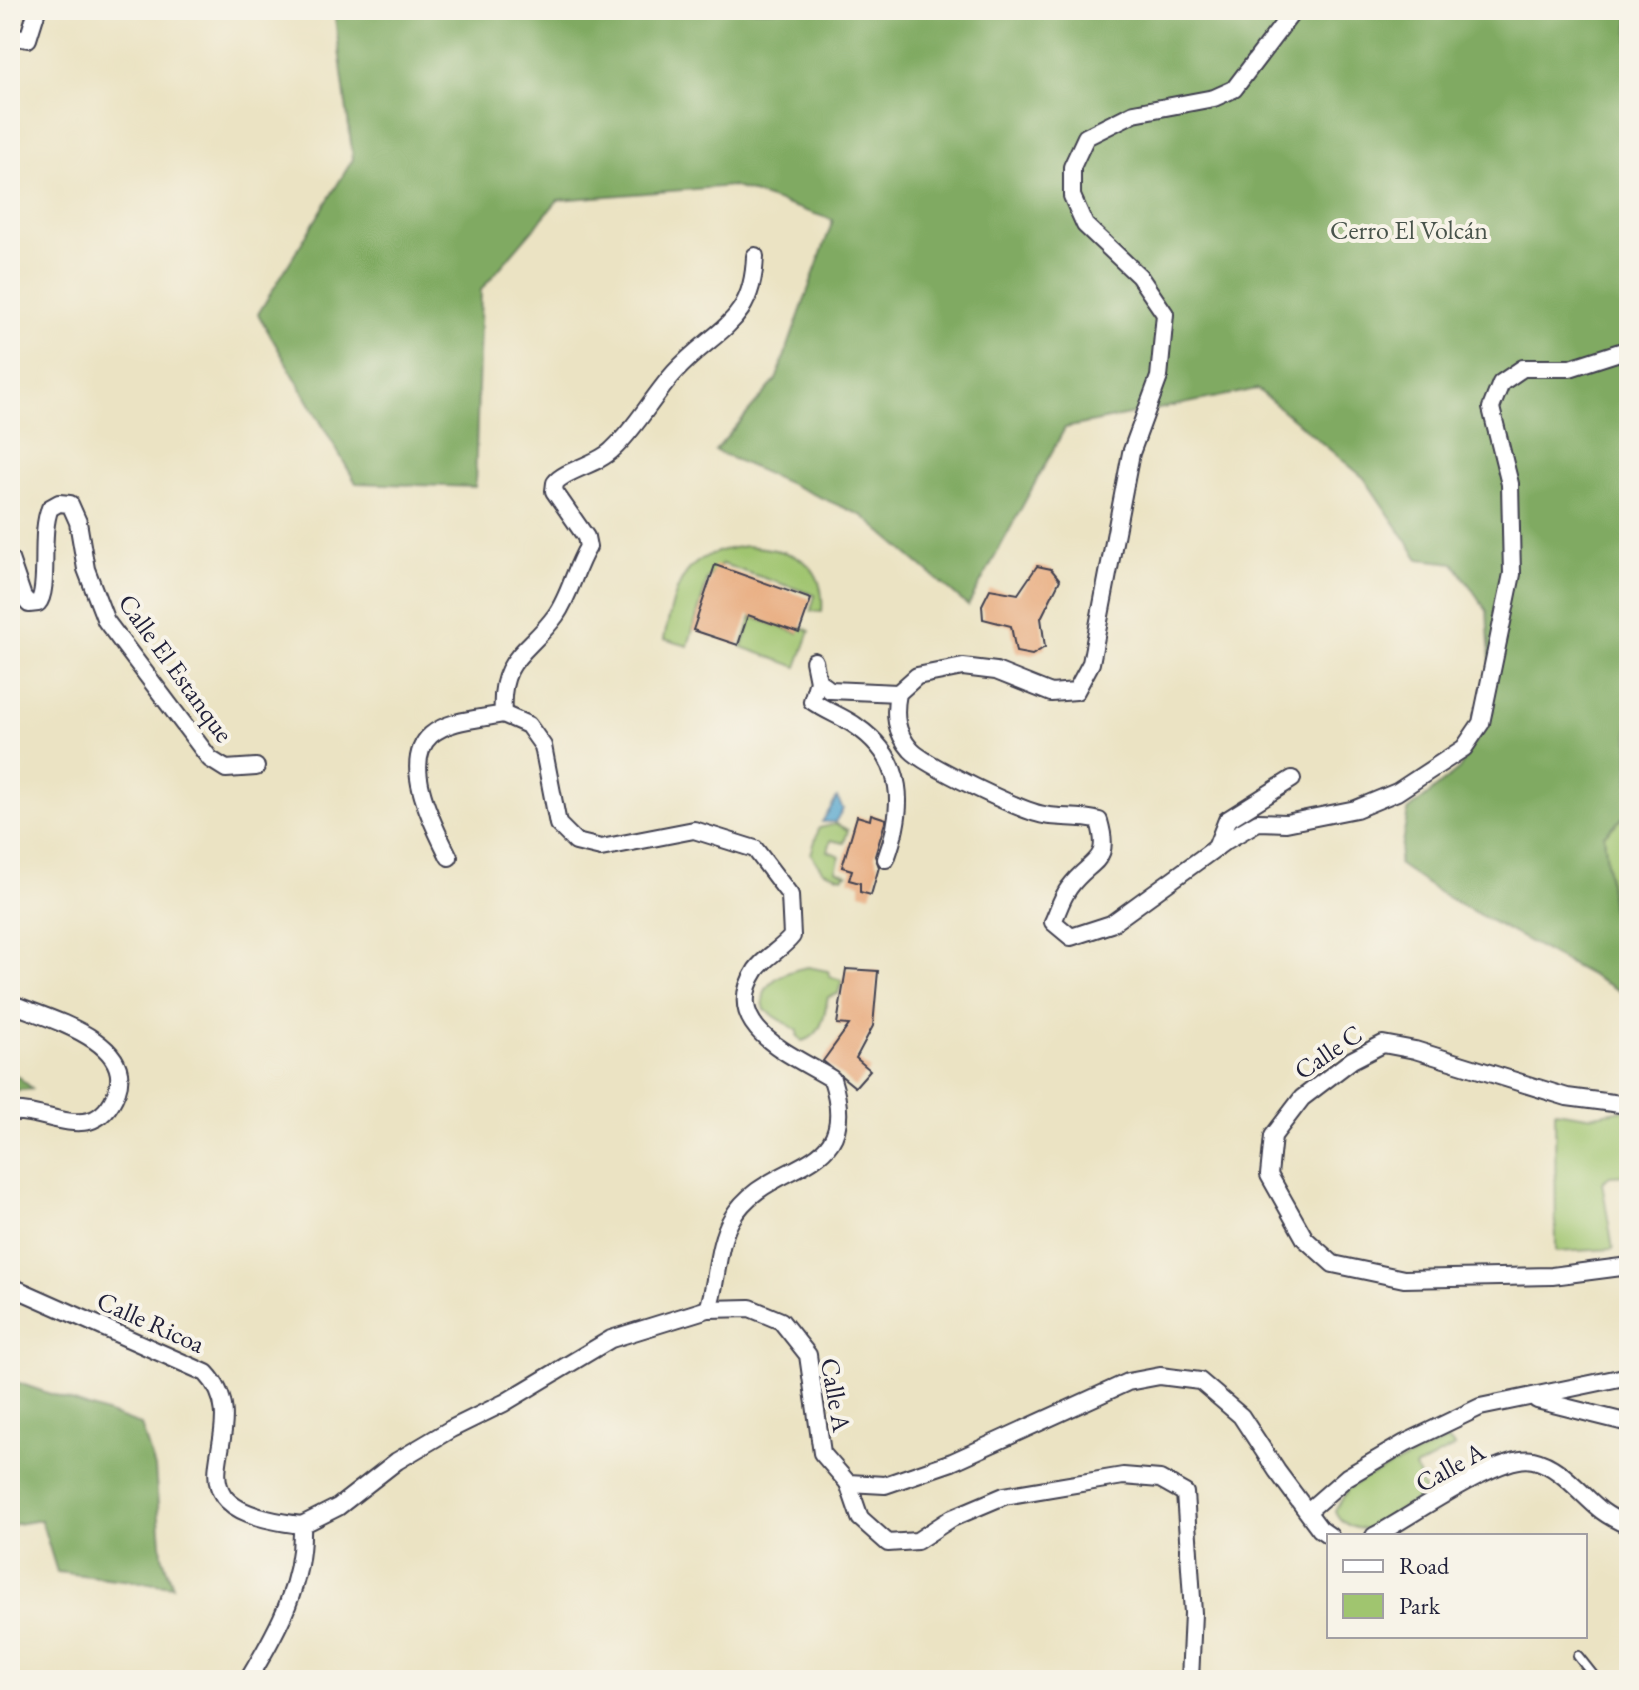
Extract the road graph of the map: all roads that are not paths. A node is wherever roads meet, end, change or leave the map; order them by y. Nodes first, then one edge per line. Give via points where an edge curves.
1 (37, 10) edge
2 (1294, 10) edge
3 (10, 36) edge
4 (755, 256) dead end
5 (1629, 349) edge
6 (10, 559) edge
7 (814, 661) dead end
8 (818, 681) junction
9 (898, 693) junction
10 (503, 714) junction
11 (256, 767) dead end
12 (1292, 779) dead end
13 (1216, 848) junction
14 (449, 857) dead end
15 (886, 859) dead end
16 (10, 1003) edge
17 (1628, 1105) edge
18 (10, 1112) edge
19 (1629, 1266) edge
20 (10, 1286) edge
21 (708, 1309) junction
22 (1629, 1376) edge
23 (1532, 1398) junction
24 (1629, 1423) edge
25 (848, 1483) junction
26 (1308, 1511) junction
27 (302, 1525) junction
28 (1629, 1526) edge
29 (1327, 1534) edge
30 (1377, 1534) edge
31 (1578, 1656) dead end
32 (248, 1680) edge
33 (1190, 1680) edge
34 (1597, 1680) edge

1 - 3 street via 28,39
2 - 9 street via 1234,89 1214,98 1134,113 1086,137 1072,167 1072,196 1085,225 1139,276 1165,314 1159,377 1131,453 1091,663 1076,691 1051,693 996,671 963,667 917,676
4 - 10 street via 754,280 736,320 676,371 612,451 555,483 554,491 588,547 558,612 515,659 501,688
5 - 13 street via 1570,368 1523,368 1501,383 1491,408 1510,484 1512,574 1481,723 1464,748 1397,792 1356,809 1286,823 1258,822
6 - 11 street, Calle El Estanque via 23,597 29,604 38,603 45,587 46,517 59,503 70,504 106,621 210,759 226,769
7 - 8 street
8 - 9 street via 830,690
8 - 15 street via 812,701 868,735 898,779 900,803
9 - 13 street via 893,718 912,751 1005,801 1045,816 1078,815 1099,821 1105,843 1097,863 1069,887 1053,922 1071,937 1111,924
10 - 14 street via 467,720 431,735 421,754 419,781 429,818
10 - 21 street via 528,725 543,746 558,824 576,842 601,848 694,830 755,849 790,895 792,936 758,967 743,994 747,1016 768,1040 832,1079 840,1106 839,1128 814,1160 747,1198 738,1210 730,1222
12 - 13 street via 1227,820
16 - 18 street via 108,1049 120,1079 106,1111 86,1122
17 - 19 street, Calle C via 1567,1097 1383,1044 1302,1098 1273,1136 1269,1175 1305,1239 1333,1264 1404,1279 1552,1276
20 - 27 street, Calle Ricoa via 206,1373 215,1383 222,1411 218,1483 225,1501 259,1519
21 - 25 street, Calle A via 750,1308 781,1321 808,1355 822,1453
21 - 27 street, Calle A via 611,1339 397,1461 338,1507
22 - 23 street
23 - 24 street
23 - 26 street via 1480,1407 1405,1443 1347,1477
25 - 26 street via 885,1485 941,1466 1128,1382 1160,1376 1200,1381 1241,1416
25 - 33 street, Calle A via 860,1518 888,1543 917,1541 952,1518 1004,1496 1123,1476 1160,1479 1185,1493 1193,1613
26 - 29 street
27 - 32 street via 303,1557 295,1589
28 - 30 street, Calle A via 1604,1513 1563,1476 1534,1460 1523,1460 1472,1478
31 - 34 lane

